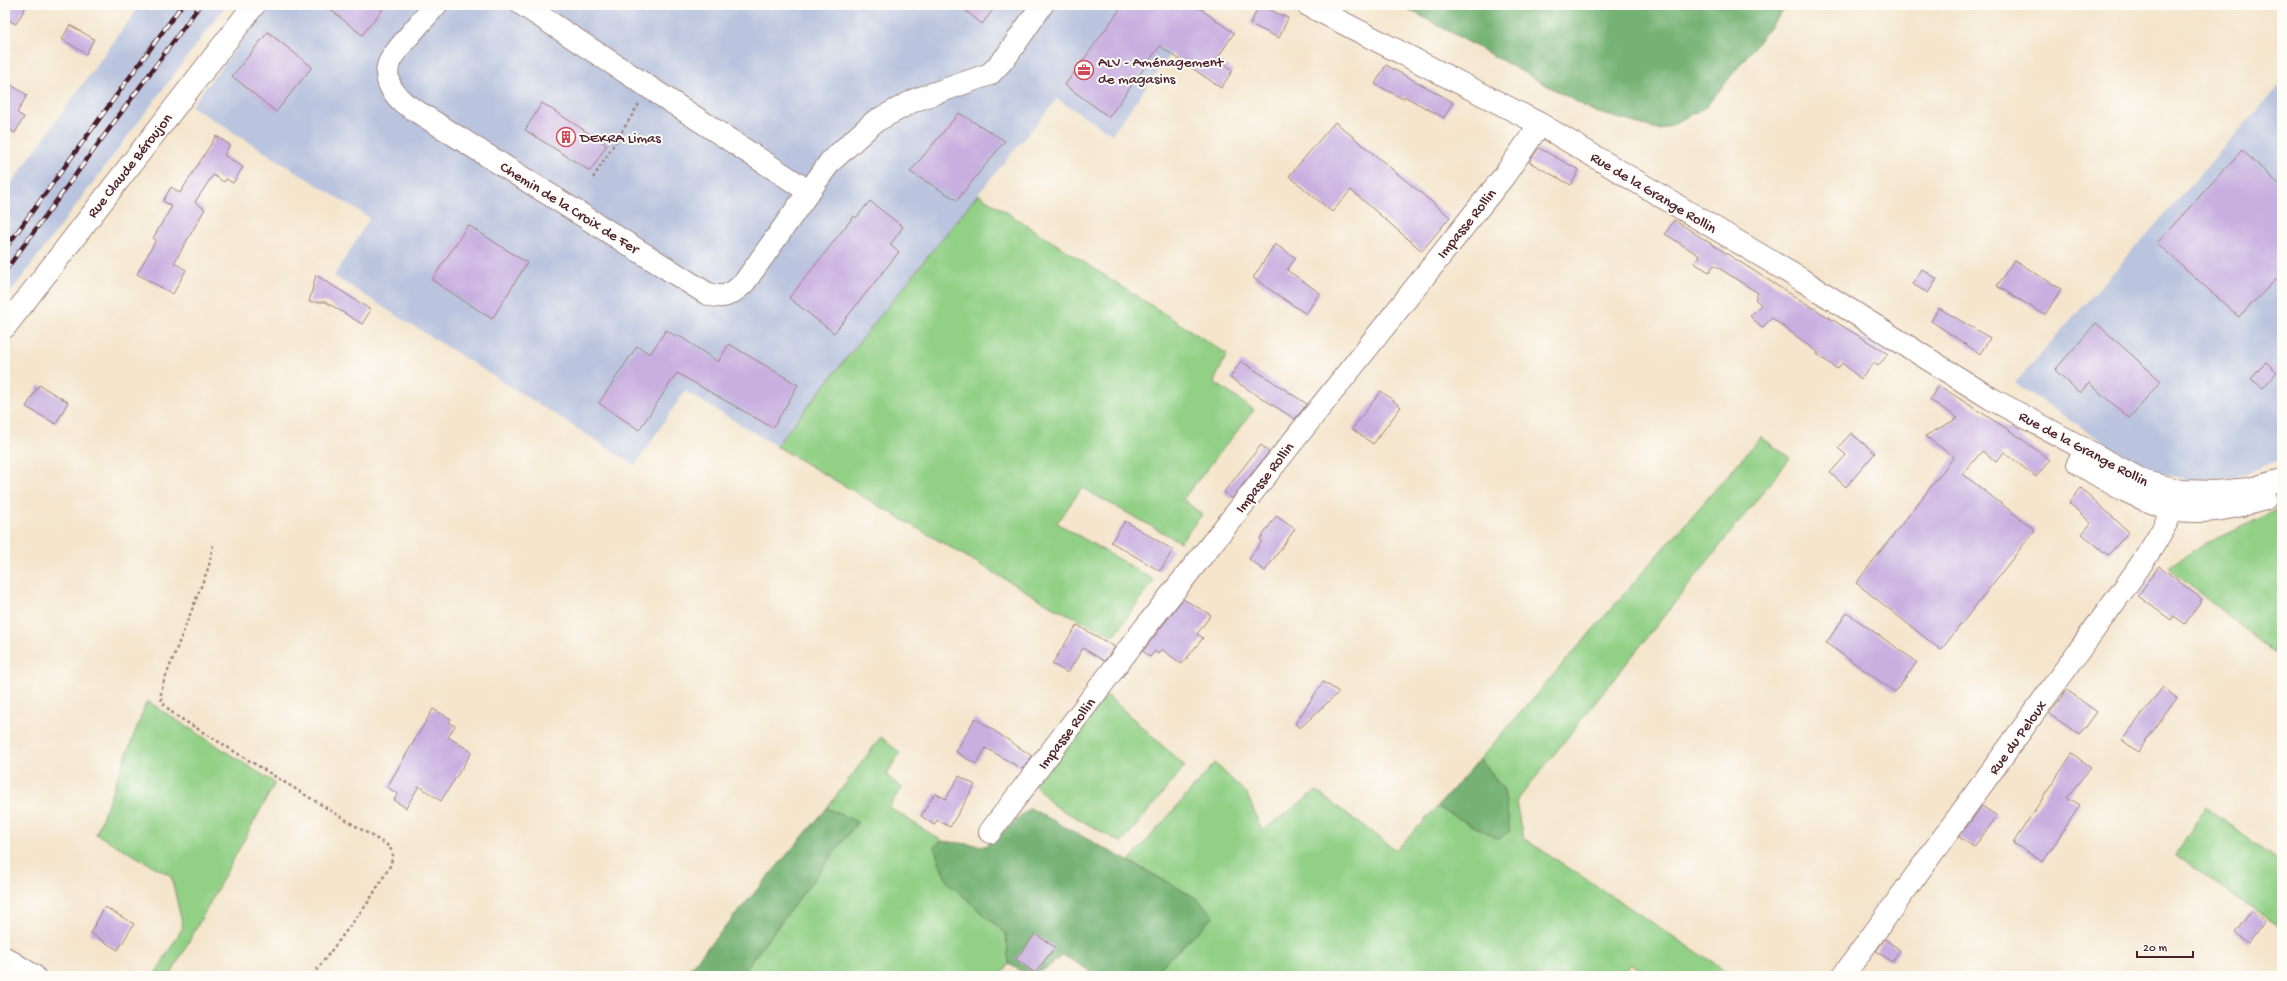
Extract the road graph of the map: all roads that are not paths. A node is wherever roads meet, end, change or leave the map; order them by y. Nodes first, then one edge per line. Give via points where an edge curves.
1 (254, 5) edge
2 (436, 5) edge
3 (523, 5) edge
4 (1042, 5) edge
5 (1308, 5) edge
6 (1540, 124) junction
7 (808, 191) junction
8 (5, 327) edge
9 (2282, 480) edge
10 (2282, 494) edge
11 (2178, 500) junction
12 (990, 832) dead end
13 (5, 958) edge
14 (34, 976) edge
15 (1843, 976) edge

1 - 8 street, Rue Claude Béroujon
2 - 7 street, Chemin de la Croix de Fer via 389,63 388,79 393,94 405,104 706,293 717,297 734,293 744,283
3 - 7 street
4 - 7 street, Chemin de la Croix de Fer via 1006,57 990,74 915,100 874,122 830,162
5 - 6 street, Rue de la Grange Rollin
6 - 11 street, Rue de la Grange Rollin via 1802,280 1990,398
6 - 12 street, Impasse Rollin via 1504,176 1147,625
9 - 11 street via 2250,489
10 - 11 street via 2210,511
11 - 15 street, Rue du Peloux via 2133,574
13 - 14 street

